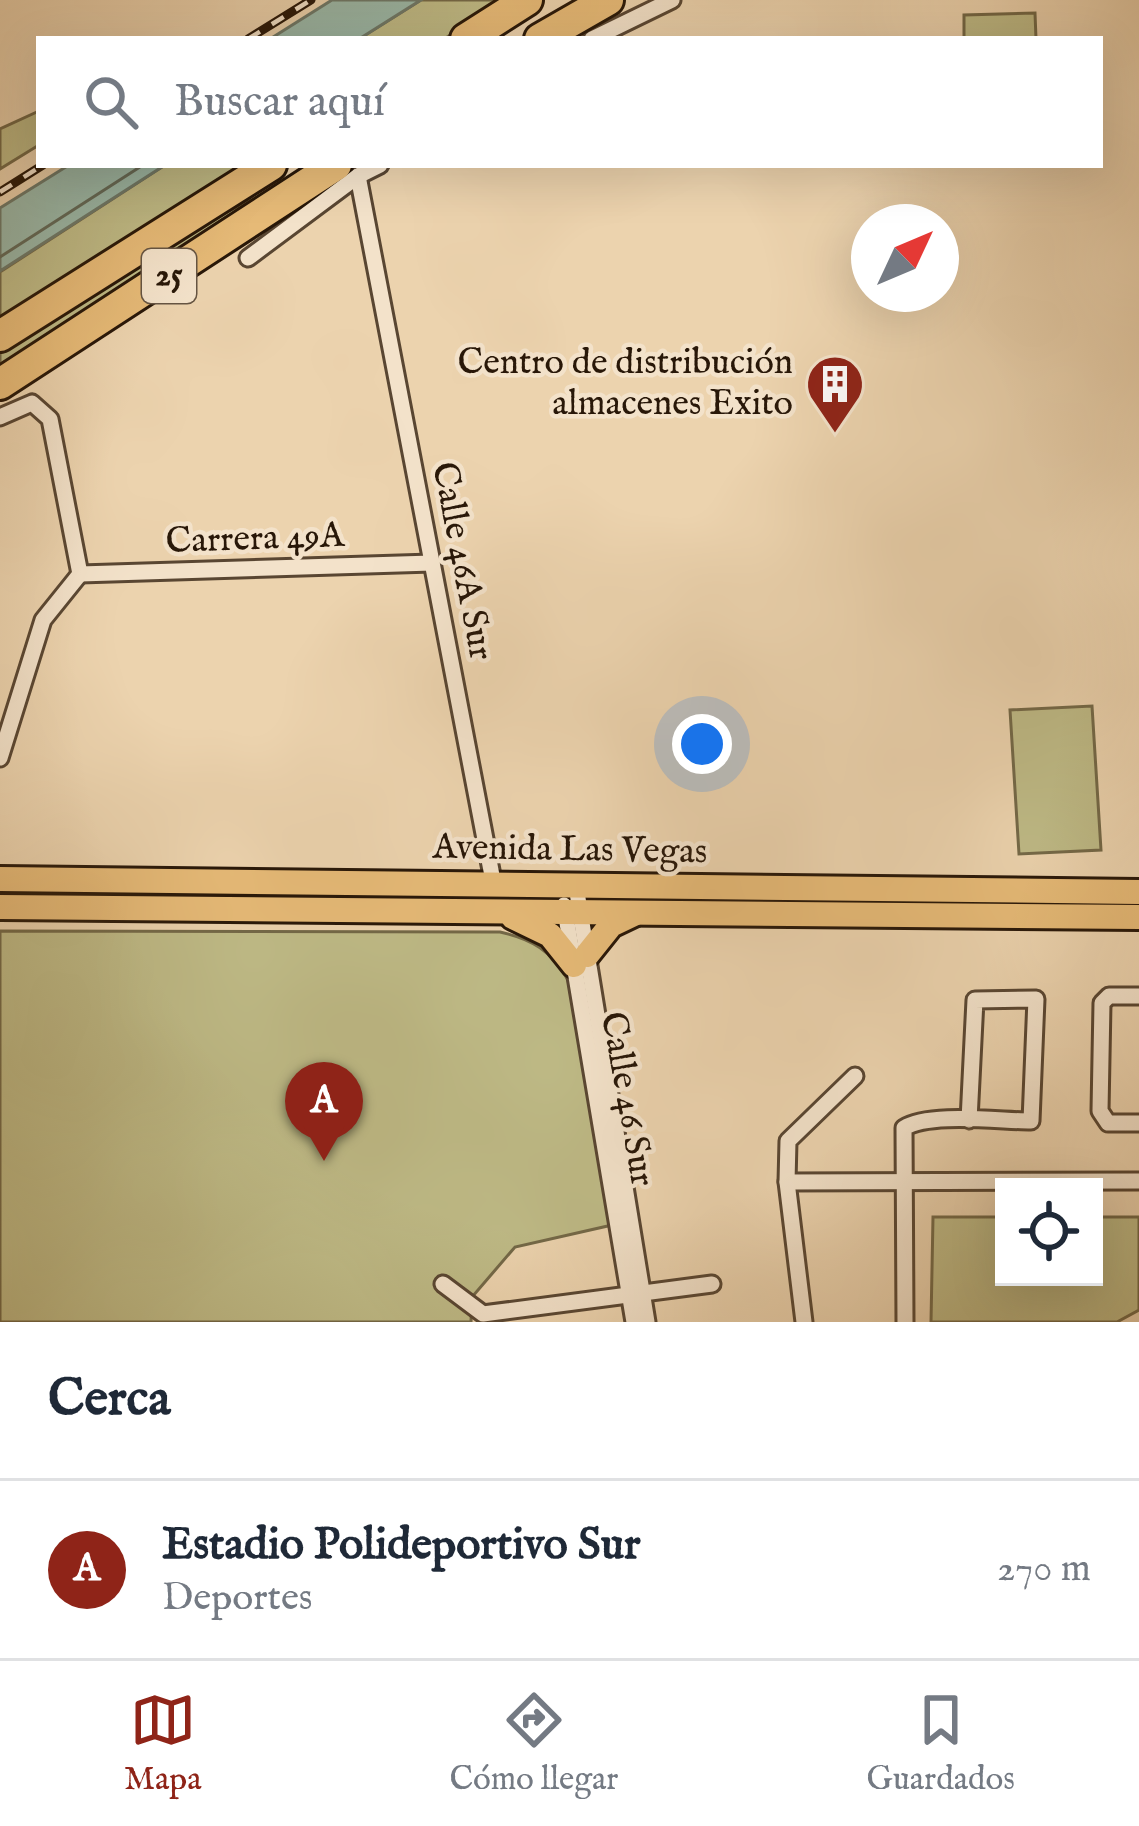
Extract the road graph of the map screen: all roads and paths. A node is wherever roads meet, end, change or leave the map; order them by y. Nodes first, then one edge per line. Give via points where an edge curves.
1 (527, 0) edge
2 (608, 0) edge
3 (672, 0) edge
4 (471, 36) edge
5 (545, 36) edge
6 (598, 36) edge
7 (358, 169) edge
8 (259, 173) edge
9 (248, 258) dead end
10 (0, 336) edge
11 (0, 385) edge
12 (0, 417) edge
13 (432, 563) junction
14 (80, 574) junction
15 (0, 758) edge
16 (0, 879) edge
17 (494, 886) junction
18 (568, 886) junction
19 (1139, 892) edge
20 (0, 907) edge
21 (499, 912) junction
22 (573, 913) junction
23 (635, 914) junction
24 (1139, 917) edge
25 (580, 960) junction
26 (1139, 996) edge
27 (855, 1076) dead end
28 (969, 1120) junction
29 (1139, 1123) edge
30 (902, 1180) junction
31 (1139, 1181) edge
32 (787, 1182) junction
33 (443, 1284) dead end
34 (712, 1284) dead end
35 (636, 1294) junction
36 (634, 1322) edge
37 (647, 1322) edge
38 (804, 1322) edge
39 (905, 1322) edge

1 - 4 highway
2 - 5 highway
3 - 6 street
7 - 9 street
7 - 11 highway, 25 via 251,223
7 - 13 street, Calle 46A Sur
8 - 10 highway, 25
12 - 14 street via 22,404 40,406 50,419
13 - 14 street, Carrera 49A
13 - 17 street, Calle 46A Sur
14 - 15 street via 43,620
16 - 17 main road, Avenida Las Vegas
17 - 18 main road, Avenida Las Vegas
18 - 19 main road, Avenida Las Vegas
18 - 22 street, Calle 46 Sur
20 - 21 main road, Avenida Las Vegas
21 - 22 main road, Avenida Las Vegas
21 - 25 main road via 550,935
22 - 23 main road, Avenida Las Vegas
22 - 25 street, Calle 46 Sur
23 - 24 main road, Avenida Las Vegas
23 - 25 main road via 601,934
25 - 35 street, Calle 46 Sur
26 - 29 street via 1102,1003 1100,1111 1108,1123
27 - 32 street via 788,1141
28 - 28 street via 1031,1121 1036,1000 975,1000
28 - 30 street via 904,1128
30 - 31 street
30 - 32 street
30 - 39 street
32 - 38 street
33 - 35 street via 483,1314
34 - 35 street
35 - 36 street, Calle 46 Sur
35 - 37 street, Calle 46 Sur

